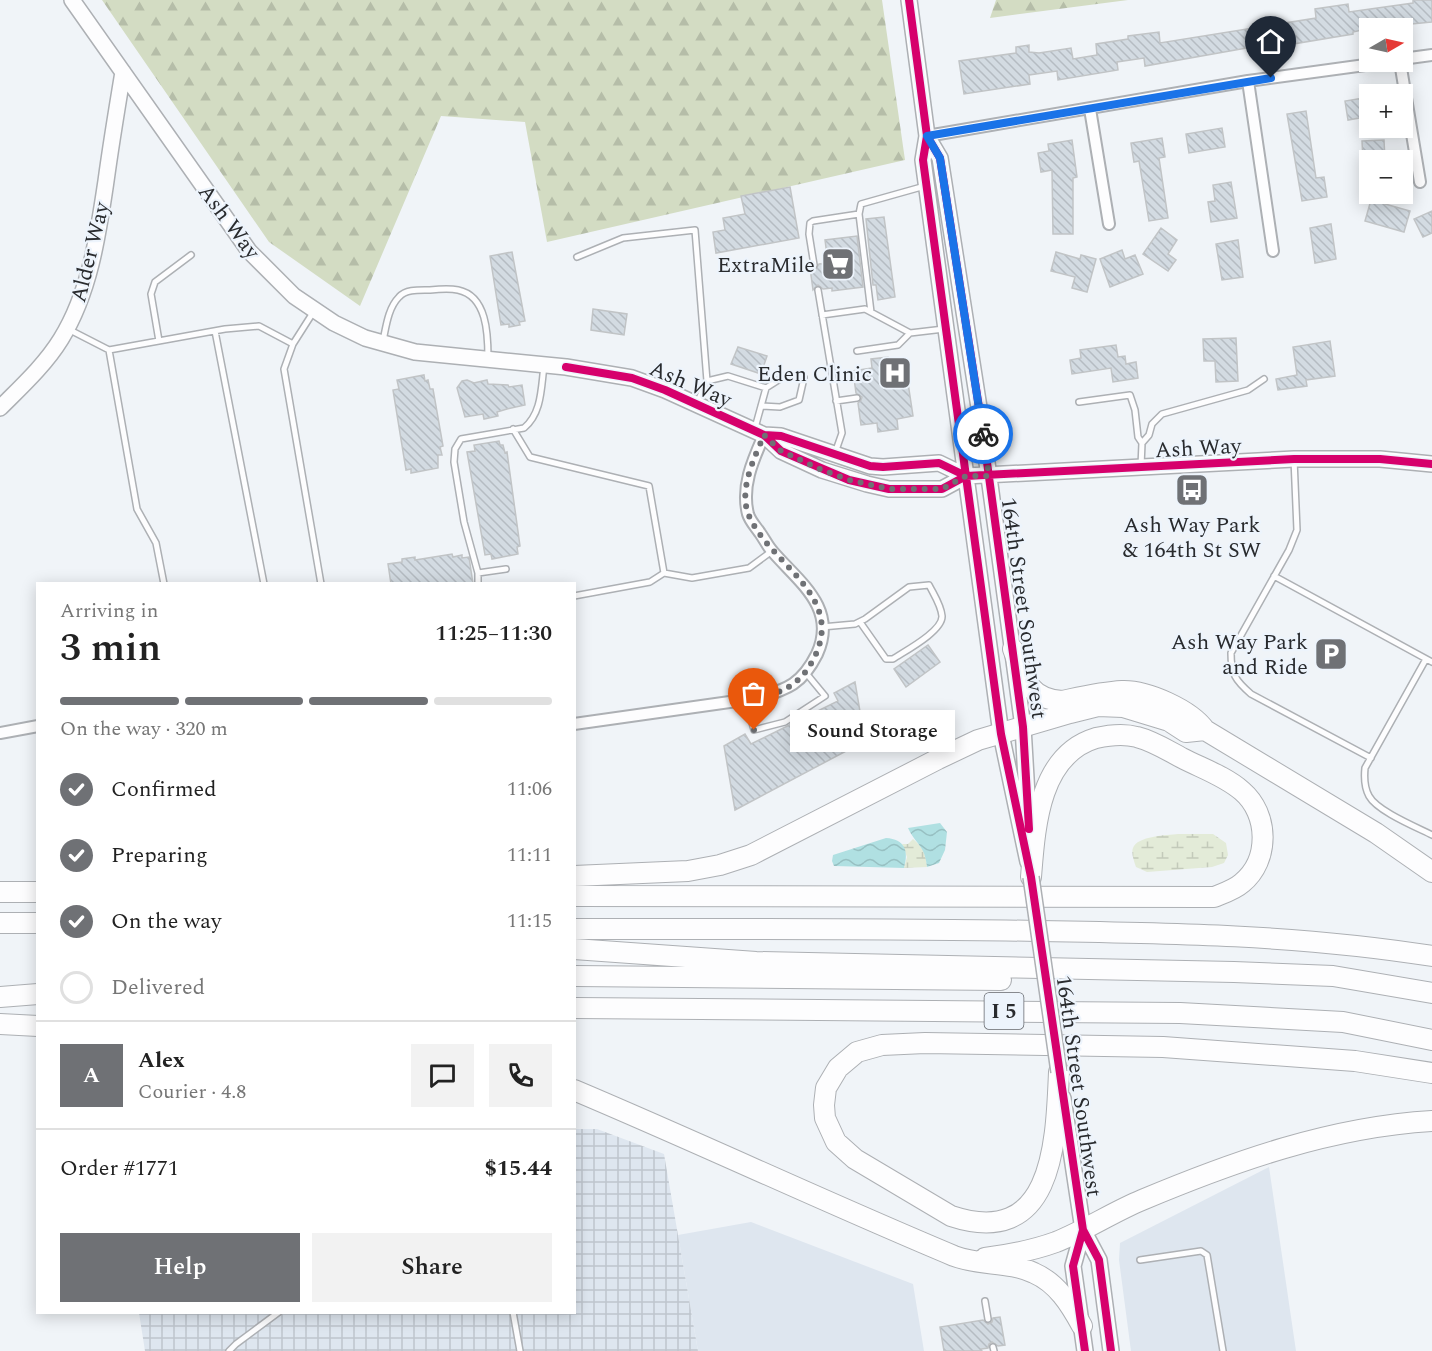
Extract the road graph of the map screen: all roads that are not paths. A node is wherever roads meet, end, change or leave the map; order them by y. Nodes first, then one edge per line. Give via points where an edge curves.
1 (72, 0) edge
2 (909, 0) edge
3 (1432, 55) edge
4 (1413, 58) edge
5 (1359, 66) edge
6 (123, 72) junction
7 (1403, 72) edge
8 (1248, 81) junction
9 (1090, 109) junction
10 (927, 136) junction
11 (1420, 182) dead end
12 (926, 186) junction
13 (859, 214) junction
14 (1109, 224) dead end
15 (1273, 251) dead end
16 (191, 255) dead end
17 (577, 257) dead end
18 (814, 265) dead end
19 (818, 290) dead end
20 (315, 310) junction
21 (871, 312) junction
22 (822, 315) junction
23 (66, 328) junction
24 (946, 329) junction
25 (216, 331) junction
26 (910, 333) junction
27 (159, 341) junction
28 (382, 343) junction
29 (293, 344) junction
30 (109, 350) junction
31 (857, 351) dead end
32 (488, 359) junction
33 (544, 365) junction
34 (1264, 379) dead end
35 (707, 381) junction
36 (766, 388) junction
37 (857, 398) dead end
38 (836, 400) junction
39 (1078, 402) dead end
40 (696, 404) junction
41 (761, 406) junction
42 (0, 408) edge
43 (513, 429) junction
44 (759, 432) junction
45 (1142, 444) junction
46 (834, 454) junction
47 (1294, 459) junction
48 (1432, 464) edge
49 (1141, 468) junction
50 (966, 476) junction
51 (989, 476) junction
52 (772, 551) junction
53 (506, 569) dead end
54 (478, 573) junction
55 (664, 573) junction
56 (1274, 576) junction
57 (164, 582) edge
58 (264, 582) edge
59 (321, 582) edge
60 (478, 582) edge
61 (576, 596) edge
62 (860, 622) junction
63 (822, 627) junction
64 (1013, 649) junction
65 (1426, 659) junction
66 (1432, 662) edge
67 (806, 673) junction
68 (746, 701) junction
69 (576, 724) edge
70 (36, 726) edge
71 (1023, 727) junction
72 (1205, 730) junction
73 (0, 733) edge
74 (1001, 734) junction
75 (1371, 758) junction
76 (1432, 835) edge
77 (1432, 872) edge
78 (576, 876) edge
79 (1031, 877) junction
80 (0, 892) edge
81 (36, 892) edge
82 (576, 896) edge
83 (0, 922) edge
84 (36, 923) edge
85 (576, 929) edge
86 (576, 949) edge
87 (1432, 957) edge
88 (576, 975) edge
89 (1432, 993) edge
90 (36, 994) edge
91 (0, 997) edge
92 (0, 1003) edge
93 (36, 1003) edge
94 (1432, 1003) edge
95 (576, 1008) edge
96 (0, 1024) edge
97 (36, 1026) edge
98 (1432, 1040) edge
99 (1059, 1072) junction
100 (1432, 1073) edge
101 (576, 1091) edge
102 (1432, 1121) edge
103 (1083, 1230) junction
104 (958, 1257) junction
105 (1140, 1260) dead end
106 (985, 1301) dead end
107 (276, 1314) edge
108 (513, 1314) edge
109 (988, 1319) dead end
110 (1082, 1326) junction
111 (229, 1351) edge
112 (520, 1351) edge
113 (1085, 1351) edge
114 (1111, 1351) edge
115 (1223, 1351) edge

1 - 6 main road, Ash Way
2 - 10 main road, 164th Street Southwest
3 - 4 street
5 - 8 street
6 - 20 main road, Ash Way via 249,250 294,296
6 - 23 main road, Alder Way via 86,285
7 - 11 street
8 - 9 street
8 - 15 street
9 - 10 street
9 - 14 street
10 - 12 main road, 164th Street Southwest via 923,160
10 - 51 main road, 164th Street Southwest via 940,158
12 - 13 lane via 861,204
12 - 24 main road, 164th Street Southwest
13 - 18 lane via 813,221 809,234
13 - 21 lane
16 - 27 lane via 155,282 151,294
17 - 35 lane via 623,238 695,230
19 - 22 lane
20 - 28 main road, Ash Way via 334,323
20 - 29 lane
21 - 22 lane via 865,309
21 - 26 lane
22 - 38 lane
23 - 30 lane
23 - 42 main road, Alder Way via 31,377
24 - 26 lane
24 - 50 main road, 164th Street Southwest
25 - 27 lane
25 - 29 lane via 260,326
25 - 58 lane
26 - 31 lane via 898,345
27 - 30 lane
28 - 32 main road, Ash Way via 415,352
28 - 32 lane via 392,307 405,292 459,290 469,294 484,316
29 - 59 lane via 284,369
30 - 57 lane via 137,509 156,543
32 - 33 main road, Ash Way
33 - 40 main road, Ash Way via 632,378
33 - 43 lane via 538,410 524,428
34 - 45 lane via 1248,390 1162,414 1152,423
35 - 36 lane via 728,376
35 - 40 lane
36 - 41 lane
36 - 41 lane via 788,374 804,378 799,400 780,407
37 - 38 lane
38 - 46 lane via 842,433
39 - 45 lane via 1130,395
40 - 44 main road, Ash Way
41 - 44 lane
43 - 54 lane via 461,439 455,449 464,522
43 - 55 lane via 530,457 650,486
44 - 46 main road, Ash Way
44 - 50 main road, Ash Way via 781,451 849,480 878,487 942,489
44 - 52 street via 745,492 749,517
45 - 49 lane
46 - 50 main road, Ash Way via 870,466 939,463
47 - 48 main road, Ash Way via 1380,459
47 - 49 main road, Ash Way
47 - 56 lane via 1297,530
49 - 51 main road, Ash Way
50 - 51 main road, Ash Way
50 - 74 main road, 164th Street Southwest
51 - 64 main road, 164th Street Southwest
52 - 55 lane via 749,568 692,578
52 - 63 street via 808,588 819,608
53 - 54 lane
54 - 60 lane
55 - 61 lane via 650,582
56 - 65 lane
56 - 75 lane via 1231,653 1231,670 1251,694
62 - 62 lane via 909,586 929,585 942,619 939,628 893,659 886,659
62 - 63 lane
63 - 67 street via 821,644
64 - 71 main road, 164th Street Southwest
64 - 72 highway via 1023,678 1040,696 1062,701 1124,691 1163,701 1198,720
65 - 66 lane
65 - 75 lane
67 - 68 street via 784,691
67 - 68 lane via 825,696 785,722 754,730
68 - 69 street
70 - 73 street
71 - 72 highway via 1098,706 1143,711 1186,732
71 - 74 highway
71 - 79 main road, 164th Street Southwest
72 - 77 highway via 1376,833
74 - 78 highway via 938,759 751,855 688,871
74 - 79 main road, 164th Street Southwest
75 - 76 lane via 1364,781 1369,798
79 - 82 highway via 1038,816 1056,767 1072,751 1106,736 1135,736 1150,741 1232,784 1251,800 1262,826 1262,851 1257,865 1232,890 1214,897
79 - 99 main road, 164th Street Southwest, bridge
80 - 81 highway
83 - 84 highway
85 - 87 highway via 1193,934 1326,942
86 - 89 highway via 756,962 1322,976
88 - 94 highway via 1227,982 1357,991
90 - 91 highway
92 - 93 highway
95 - 98 highway, I 5 via 1180,1013 1343,1022
96 - 97 highway
99 - 100 highway via 1058,1115 1049,1171 1028,1205 993,1222 968,1222 951,1216 855,1159 836,1142 825,1118 826,1089 838,1068 857,1052 882,1045 1163,1047 1355,1061
99 - 103 main road, 164th Street Southwest
101 - 104 highway
102 - 103 highway via 1374,1126 1281,1149 1141,1200
103 - 104 highway via 1053,1243 996,1257
103 - 110 main road, 164th Street Southwest via 1073,1266
103 - 114 main road, 164th Street Southwest via 1099,1260
104 - 110 highway via 1034,1273 1056,1288
105 - 115 lane via 1201,1251 1207,1255
106 - 109 lane
107 - 111 lane
108 - 112 lane
110 - 113 main road, 164th Street Southwest

